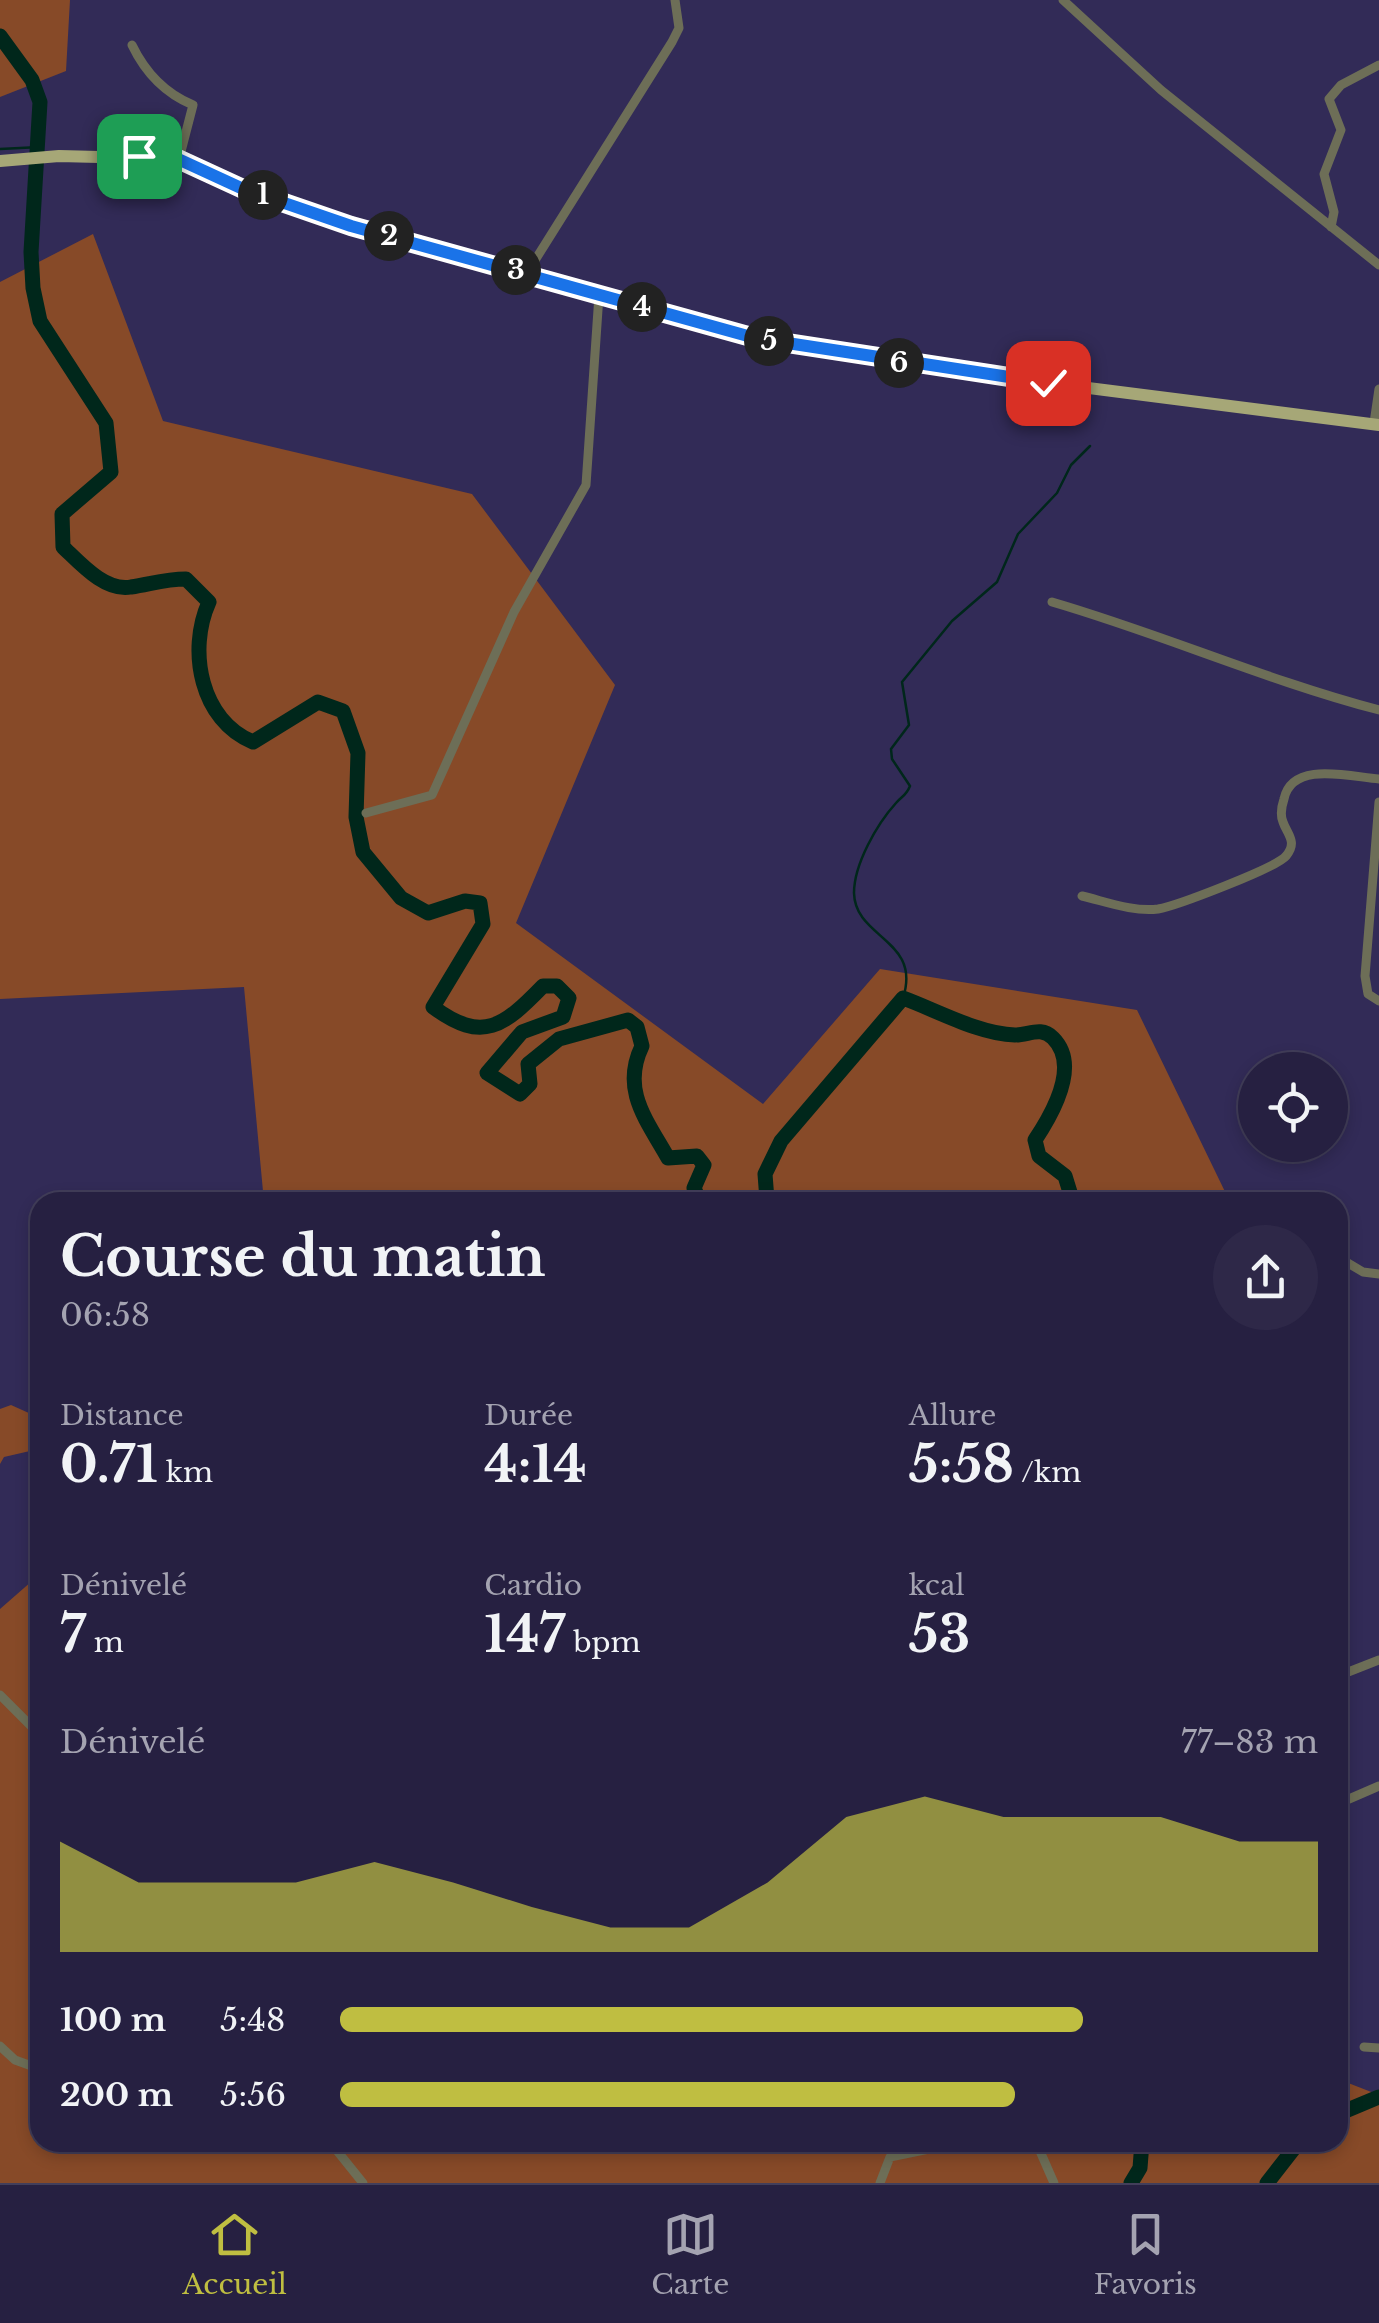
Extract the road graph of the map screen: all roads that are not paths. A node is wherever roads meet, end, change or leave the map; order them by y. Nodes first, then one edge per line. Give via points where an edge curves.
1 (676, 0) edge
2 (1064, 0) edge
3 (132, 45) dead end
4 (1379, 66) edge
5 (178, 159) junction
6 (0, 161) edge
7 (1331, 227) junction
8 (1379, 265) edge
9 (527, 273) junction
10 (599, 294) junction
11 (1379, 389) edge
12 (1376, 424) edge
13 (1052, 602) dead end
14 (1379, 710) edge
15 (1379, 779) edge
16 (1379, 806) edge
17 (366, 813) dead end
18 (1082, 896) dead end
19 (1379, 1002) edge
20 (1348, 1263) edge
21 (1379, 1274) edge
22 (1379, 1660) edge
23 (1348, 1672) edge
24 (0, 1695) edge
25 (30, 1725) edge
26 (1379, 1786) edge
27 (1348, 1799) edge
28 (0, 2046) edge
29 (1364, 2048) dead end
30 (1379, 2048) edge
31 (30, 2066) edge
32 (338, 2152) edge
33 (914, 2152) edge
34 (1040, 2152) edge
35 (362, 2183) edge
36 (880, 2183) edge
37 (1054, 2183) edge

1 - 9 street via 672,42
2 - 7 street via 1160,90
3 - 5 street via 147,73 193,105
4 - 7 street via 1341,85 1329,100 1340,130 1324,174
5 - 6 main road
5 - 9 main road via 351,226
7 - 8 street
9 - 10 main road
10 - 12 main road via 755,338 931,368
10 - 17 street via 586,485 514,612 432,795
11 - 12 street
13 - 14 street
15 - 18 street via 1307,773 1293,782 1282,816 1290,847 1263,871 1157,909
16 - 19 street via 1365,976 1368,994
20 - 21 street
22 - 23 street
24 - 25 street
26 - 27 street
28 - 31 street
29 - 30 street
32 - 35 street
33 - 36 street via 890,2157
34 - 37 street

